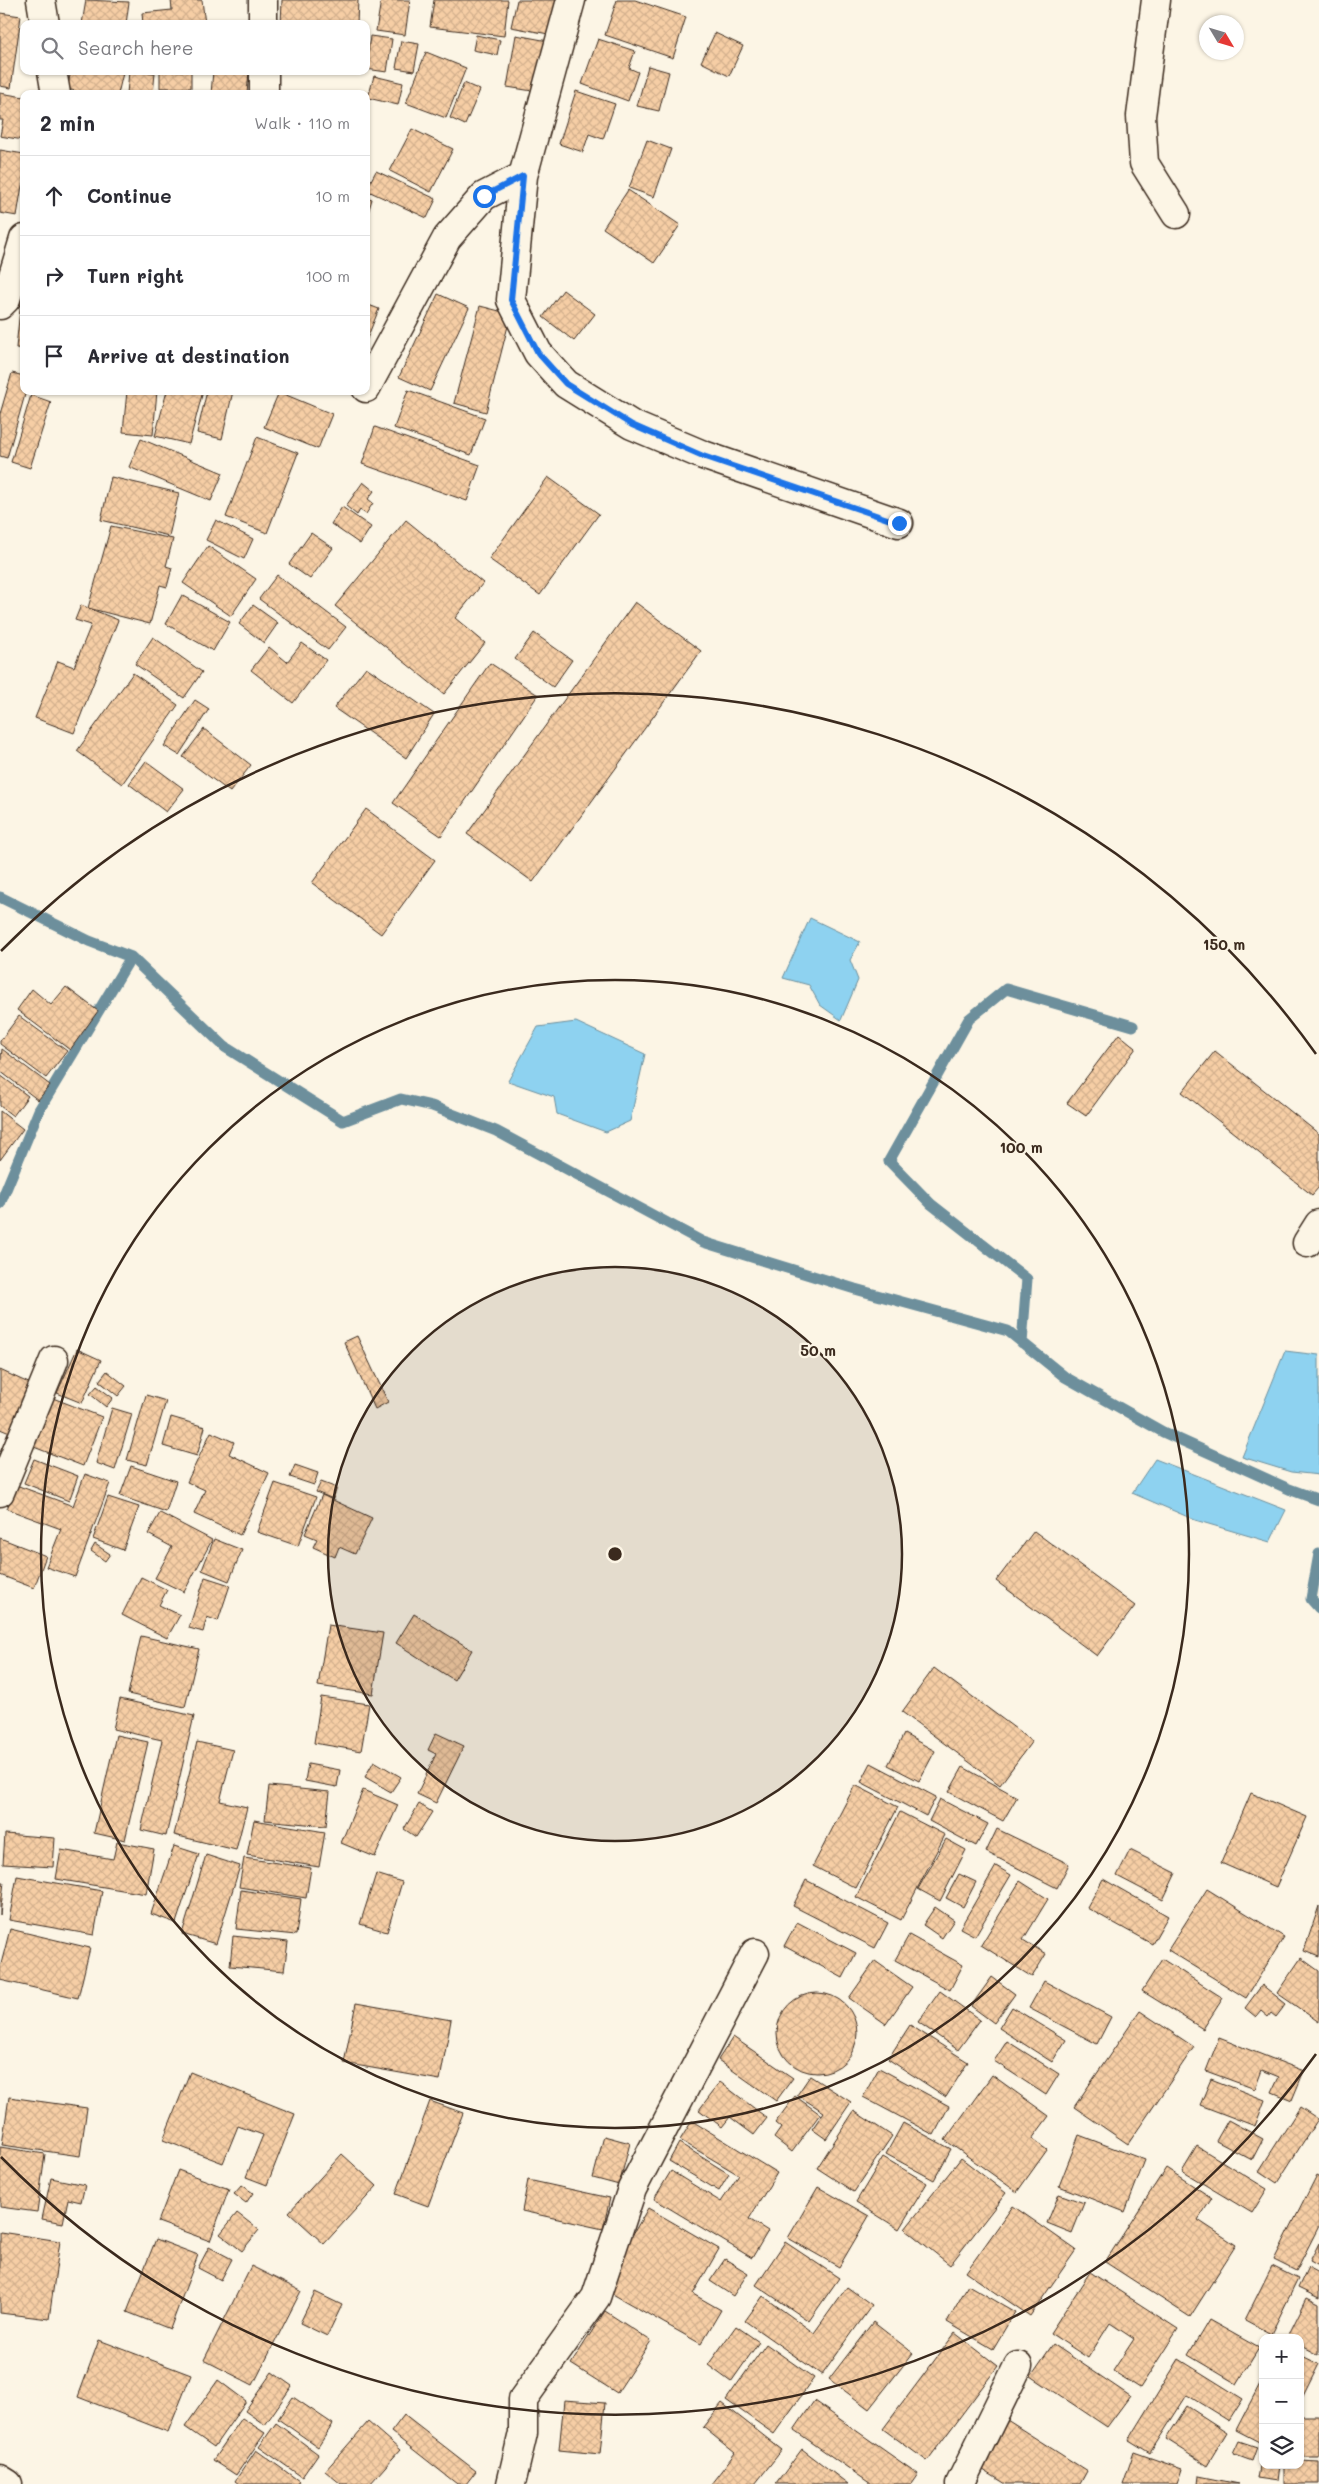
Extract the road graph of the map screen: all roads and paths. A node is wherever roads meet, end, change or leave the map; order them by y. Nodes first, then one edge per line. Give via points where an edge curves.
1 (41, 0) edge
2 (263, 0) edge
3 (571, 0) edge
4 (1156, 0) edge
5 (44, 20) edge
6 (263, 20) edge
7 (53, 75) edge
8 (264, 75) edge
9 (55, 90) edge
10 (264, 90) edge
11 (523, 176) junction
12 (1176, 214) dead end
13 (20, 252) edge
14 (0, 305) edge
15 (370, 382) edge
16 (899, 523) dead end
17 (54, 1360) dead end
18 (0, 1492) edge
19 (755, 1953) dead end
20 (1018, 2366) dead end
21 (0, 2480) edge
22 (8, 2484) edge
23 (511, 2484) edge
24 (960, 2484) edge

1 - 5 street
2 - 6 street
3 - 11 street
4 - 12 street via 1141,116 1144,163
7 - 9 street
8 - 10 street
11 - 15 street via 484,196 448,238
11 - 16 street via 511,300 538,353 566,384 632,425 703,456
13 - 14 street via 6,299
17 - 18 street
19 - 23 street via 632,2189 596,2297 523,2399 523,2433
20 - 24 street
21 - 22 street

